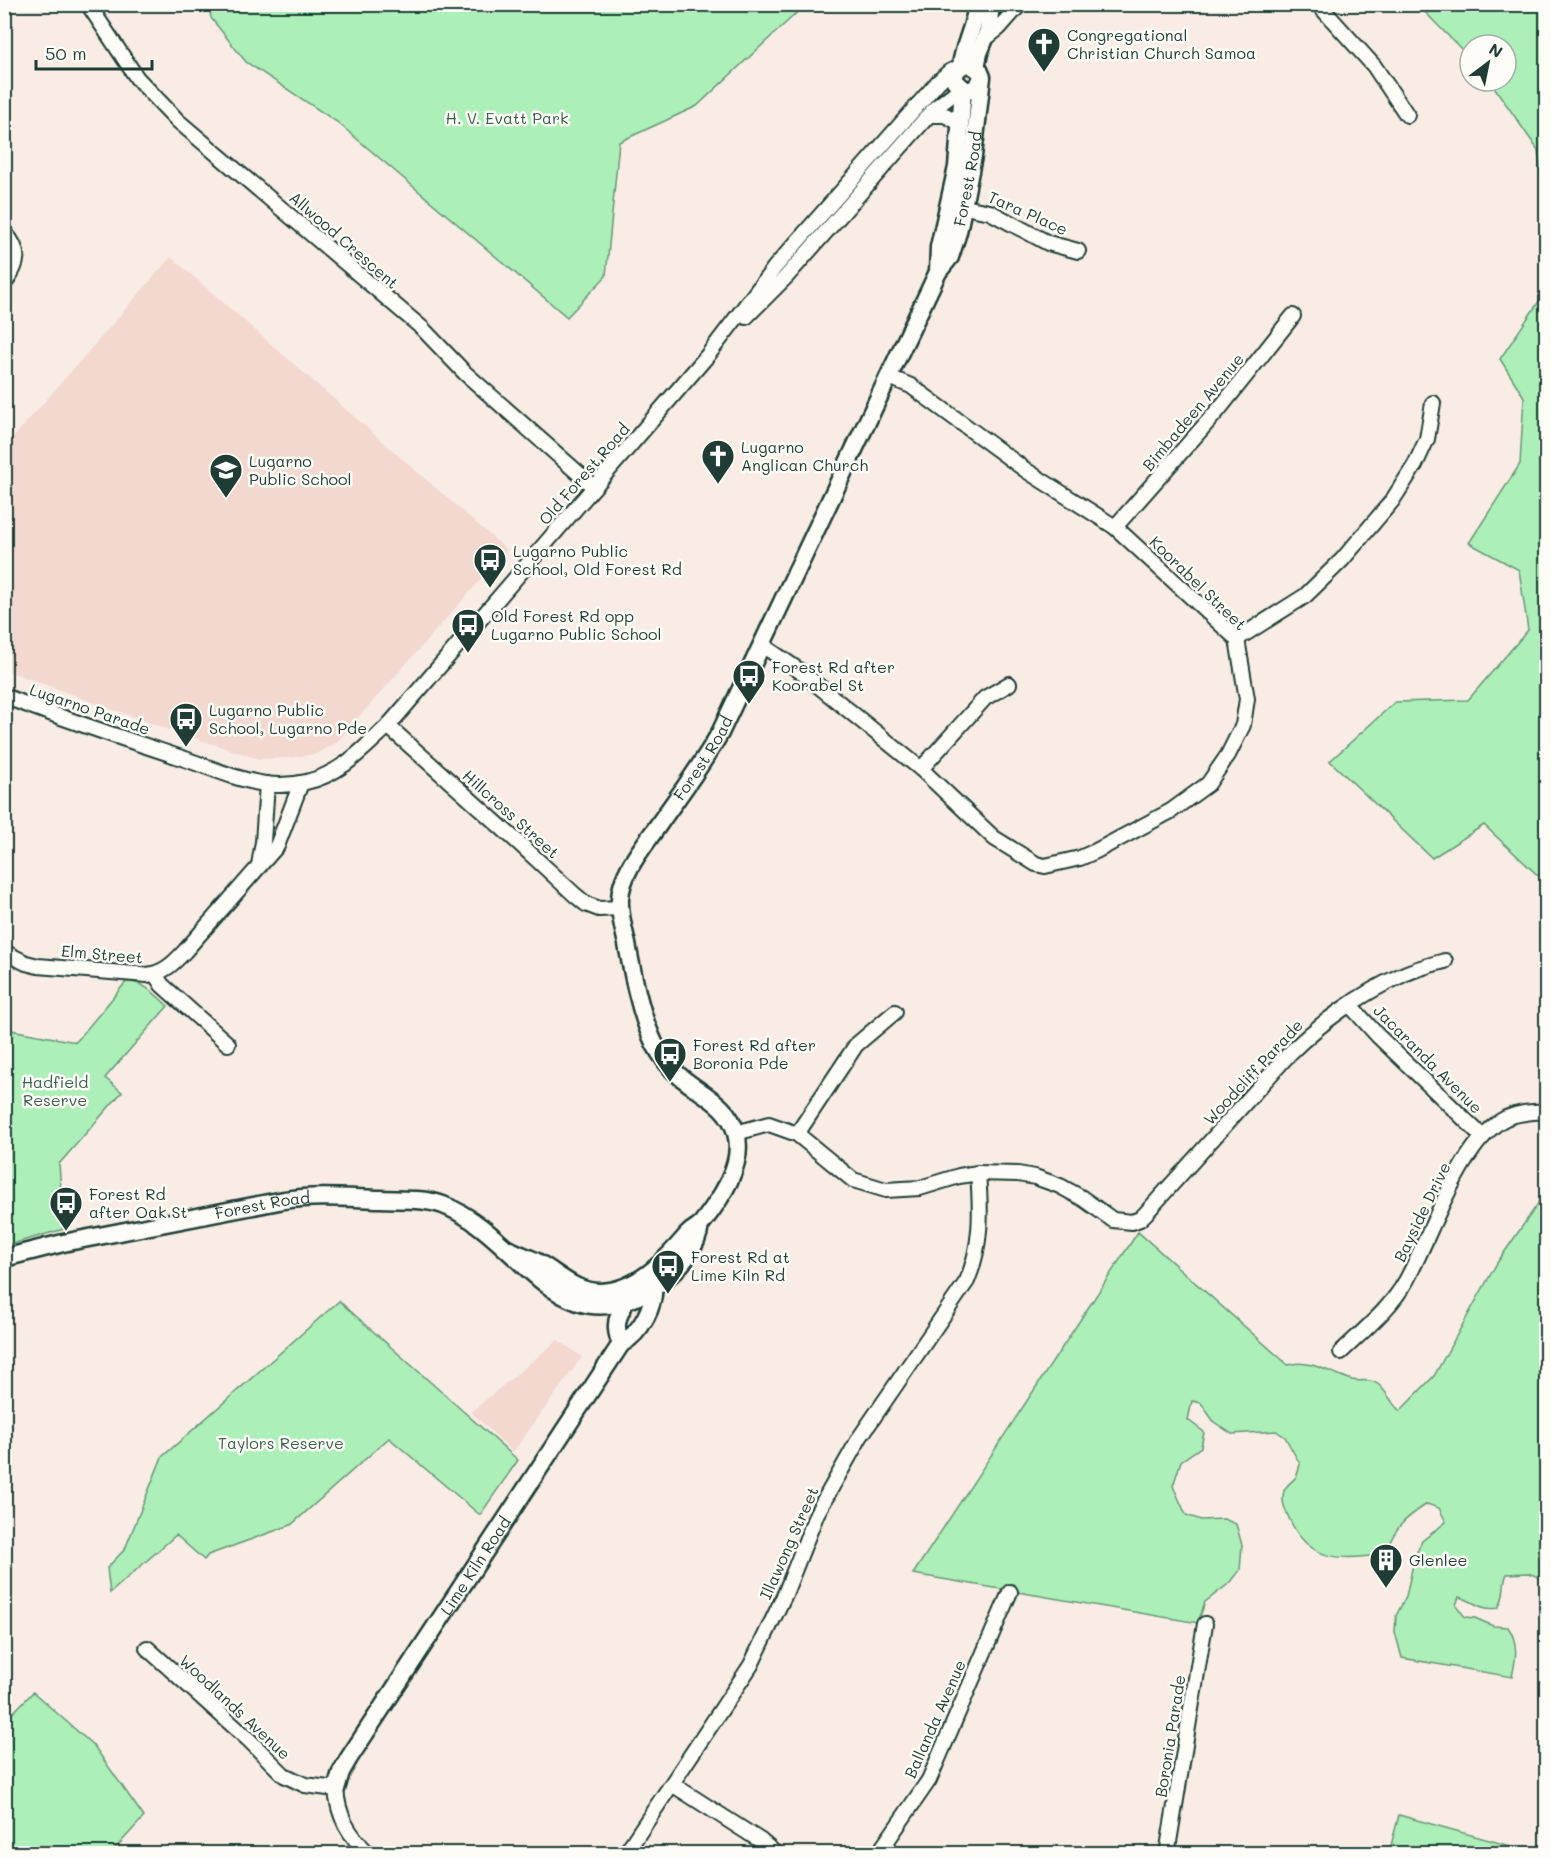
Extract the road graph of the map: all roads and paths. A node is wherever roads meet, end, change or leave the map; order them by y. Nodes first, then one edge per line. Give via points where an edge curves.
1 (88, 4) edge
2 (977, 4) edge
3 (991, 4) edge
4 (1020, 4) edge
5 (1318, 4) edge
6 (985, 39) junction
7 (969, 70) junction
8 (962, 88) junction
9 (929, 115) junction
10 (1407, 115) dead end
11 (960, 123) junction
12 (964, 207) junction
13 (4, 232) edge
14 (1078, 250) dead end
15 (938, 272) junction
16 (4, 284) edge
17 (1293, 316) dead end
18 (708, 355) junction
19 (889, 377) junction
20 (1432, 403) dead end
21 (594, 487) junction
22 (1115, 527) junction
23 (1237, 639) junction
24 (762, 645) junction
25 (1009, 684) dead end
26 (4, 696) edge
27 (388, 726) junction
28 (921, 769) junction
29 (301, 783) junction
30 (267, 784) junction
31 (259, 865) junction
32 (620, 908) junction
33 (4, 952) edge
34 (1445, 961) dead end
35 (155, 974) junction
36 (1350, 1005) junction
37 (895, 1012) dead end
38 (228, 1044) dead end
39 (1546, 1111) edge
40 (736, 1133) junction
41 (797, 1134) junction
42 (1483, 1137) junction
43 (978, 1173) junction
44 (510, 1250) junction
45 (4, 1258) edge
46 (647, 1280) junction
47 (626, 1300) junction
48 (621, 1344) junction
49 (1341, 1352) dead end
50 (1010, 1592) dead end
51 (1205, 1624) dead end
52 (147, 1648) dead end
53 (672, 1784) junction
54 (336, 1789) junction
55 (369, 1854) edge
56 (625, 1854) edge
57 (776, 1854) edge
58 (878, 1854) edge
59 (1167, 1854) edge

1 - 21 street, Allwood Crescent via 137,78 178,121 422,328 465,373
2 - 7 street, Forest Road via 964,51
3 - 6 street, Forest Road
4 - 6 street
5 - 10 street via 1374,66
6 - 7 street, Forest Road
7 - 8 street via 973,90
7 - 12 street, Forest Road via 976,134
7 - 18 street, Old Forest Road via 949,72 938,82 775,267
8 - 9 street, Old Forest Road
8 - 11 street, Forest Road
9 - 11 street via 945,115
9 - 18 street, Old Forest Road via 786,278
11 - 15 street, Forest Road via 957,167 939,247
12 - 14 street, Tara Place via 990,212 1048,243
12 - 15 street, Forest Road via 950,257
13 - 16 street via 24,254
15 - 19 street, Forest Road
17 - 22 street, Bimbadeen Avenue via 1220,408
18 - 21 street, Old Forest Road
19 - 22 street, Koorabel Street via 911,386 1027,471
19 - 24 street, Forest Road
20 - 23 street via 1427,439 1392,501 1305,596
21 - 27 street, Old Forest Road
22 - 23 street, Koorabel Street
23 - 28 street, Koorabel Street via 1247,699 1243,725 1208,784 1171,811 1080,858 1045,867 1036,864 994,838
24 - 28 street, Koorabel Street via 801,671
24 - 32 street, Forest Road via 713,744 631,867 620,894
25 - 28 street via 985,698
26 - 30 street, Lugarno Parade via 239,778
27 - 29 street, Old Forest Road via 343,766
27 - 32 street, Hillcross Street via 580,899 599,909
29 - 30 street, Old Forest Road
29 - 31 street, Elm Street via 277,846
30 - 31 street
31 - 35 street, Elm Street via 177,959
32 - 40 street, Forest Road via 641,1006 656,1046 675,1072 726,1113
33 - 35 street, Elm Street via 38,966
34 - 36 street, Woodcliff Parade via 1399,976
35 - 38 street via 162,985
36 - 42 street, Jacaranda Avenue
36 - 43 street, Woodcliff Parade via 1294,1048 1140,1219 1113,1220 1082,1198 1035,1177
37 - 41 street via 856,1045
39 - 42 street, Bayside Drive via 1508,1117
40 - 41 street via 770,1124
40 - 46 street, Forest Road via 735,1168 700,1225 699,1238 674,1270
41 - 43 street via 853,1180 878,1189 920,1188
42 - 49 street, Bayside Drive via 1453,1182 1398,1293
43 - 53 street, Illawong Street via 981,1224 967,1281 860,1437 817,1513 751,1665
44 - 45 street, Forest Road via 459,1213 435,1203 309,1197 97,1236
44 - 46 street, Forest Road via 585,1290 603,1292
44 - 47 street, Forest Road via 529,1272 568,1298 604,1305
46 - 47 street, Forest Road via 639,1296
46 - 48 street, Lime Kiln Road via 652,1301 633,1338
47 - 48 street via 616,1324
48 - 54 street, Lime Kiln Road via 349,1758
50 - 58 street, Ballanda Avenue via 929,1780
51 - 59 street, Boronia Parade
52 - 54 street, Woodlands Avenue via 284,1775 305,1785
53 - 56 street, Illawong Street
53 - 57 street
54 - 55 street via 345,1826

